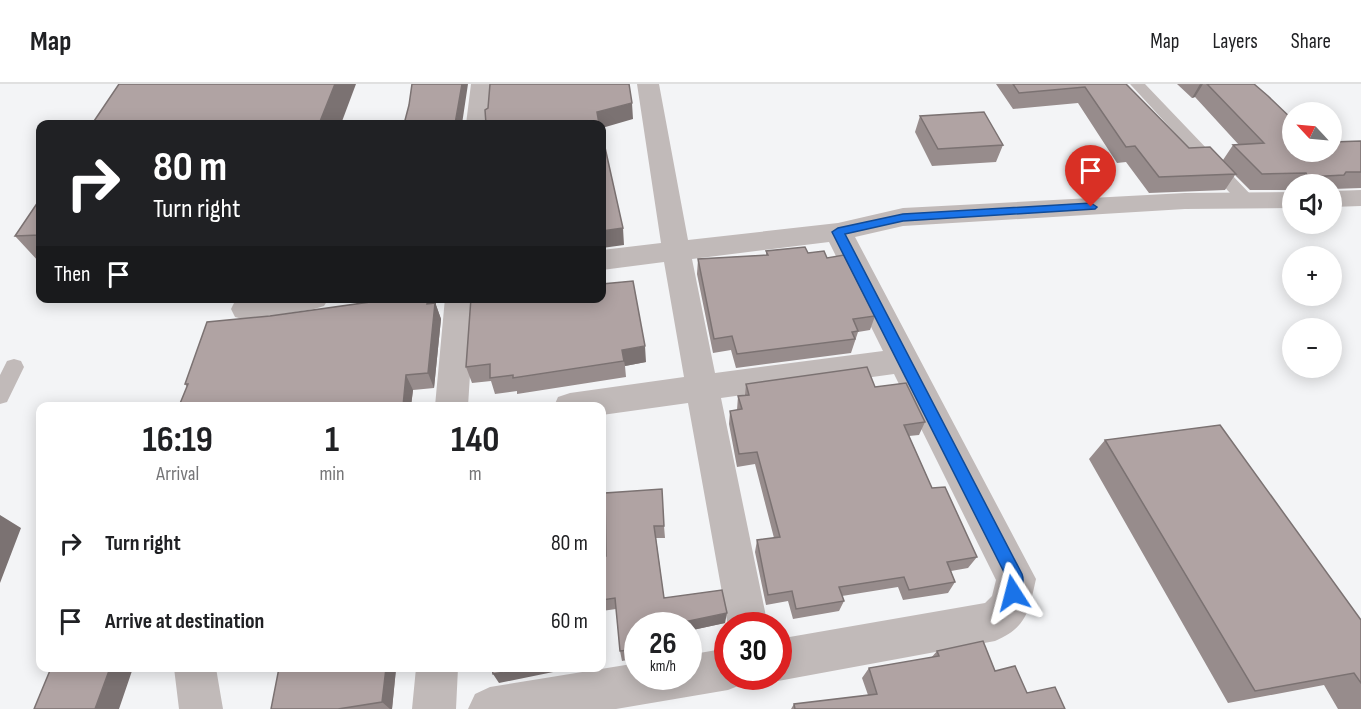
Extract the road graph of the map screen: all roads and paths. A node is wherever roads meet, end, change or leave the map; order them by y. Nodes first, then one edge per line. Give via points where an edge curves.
1 (482, 84) edge
2 (648, 84) edge
3 (1137, 84) edge
4 (478, 120) edge
5 (1361, 198) edge
6 (1342, 199) edge
7 (1282, 200) edge
8 (1247, 201) junction
9 (838, 232) junction
10 (676, 252) junction
11 (606, 260) edge
12 (283, 303) edge
13 (460, 303) edge
14 (246, 309) dead end
15 (903, 360) junction
16 (14, 367) dead end
17 (703, 390) junction
18 (0, 396) edge
19 (452, 402) edge
20 (603, 402) edge
21 (745, 612) edge
22 (792, 657) edge
23 (196, 672) edge
24 (437, 672) edge
25 (624, 686) edge
26 (201, 709) edge
27 (434, 709) edge
28 (490, 709) edge

1 - 4 street
2 - 10 street
3 - 8 lane
5 - 6 street
7 - 8 street
8 - 9 street via 903,217
9 - 10 street
9 - 15 street
10 - 11 street
10 - 17 street
12 - 14 street
13 - 19 street
15 - 17 street
15 - 22 street via 1016,579 1011,607 994,621
16 - 18 lane
17 - 20 street
17 - 21 street
23 - 26 street
24 - 27 street
25 - 28 street

